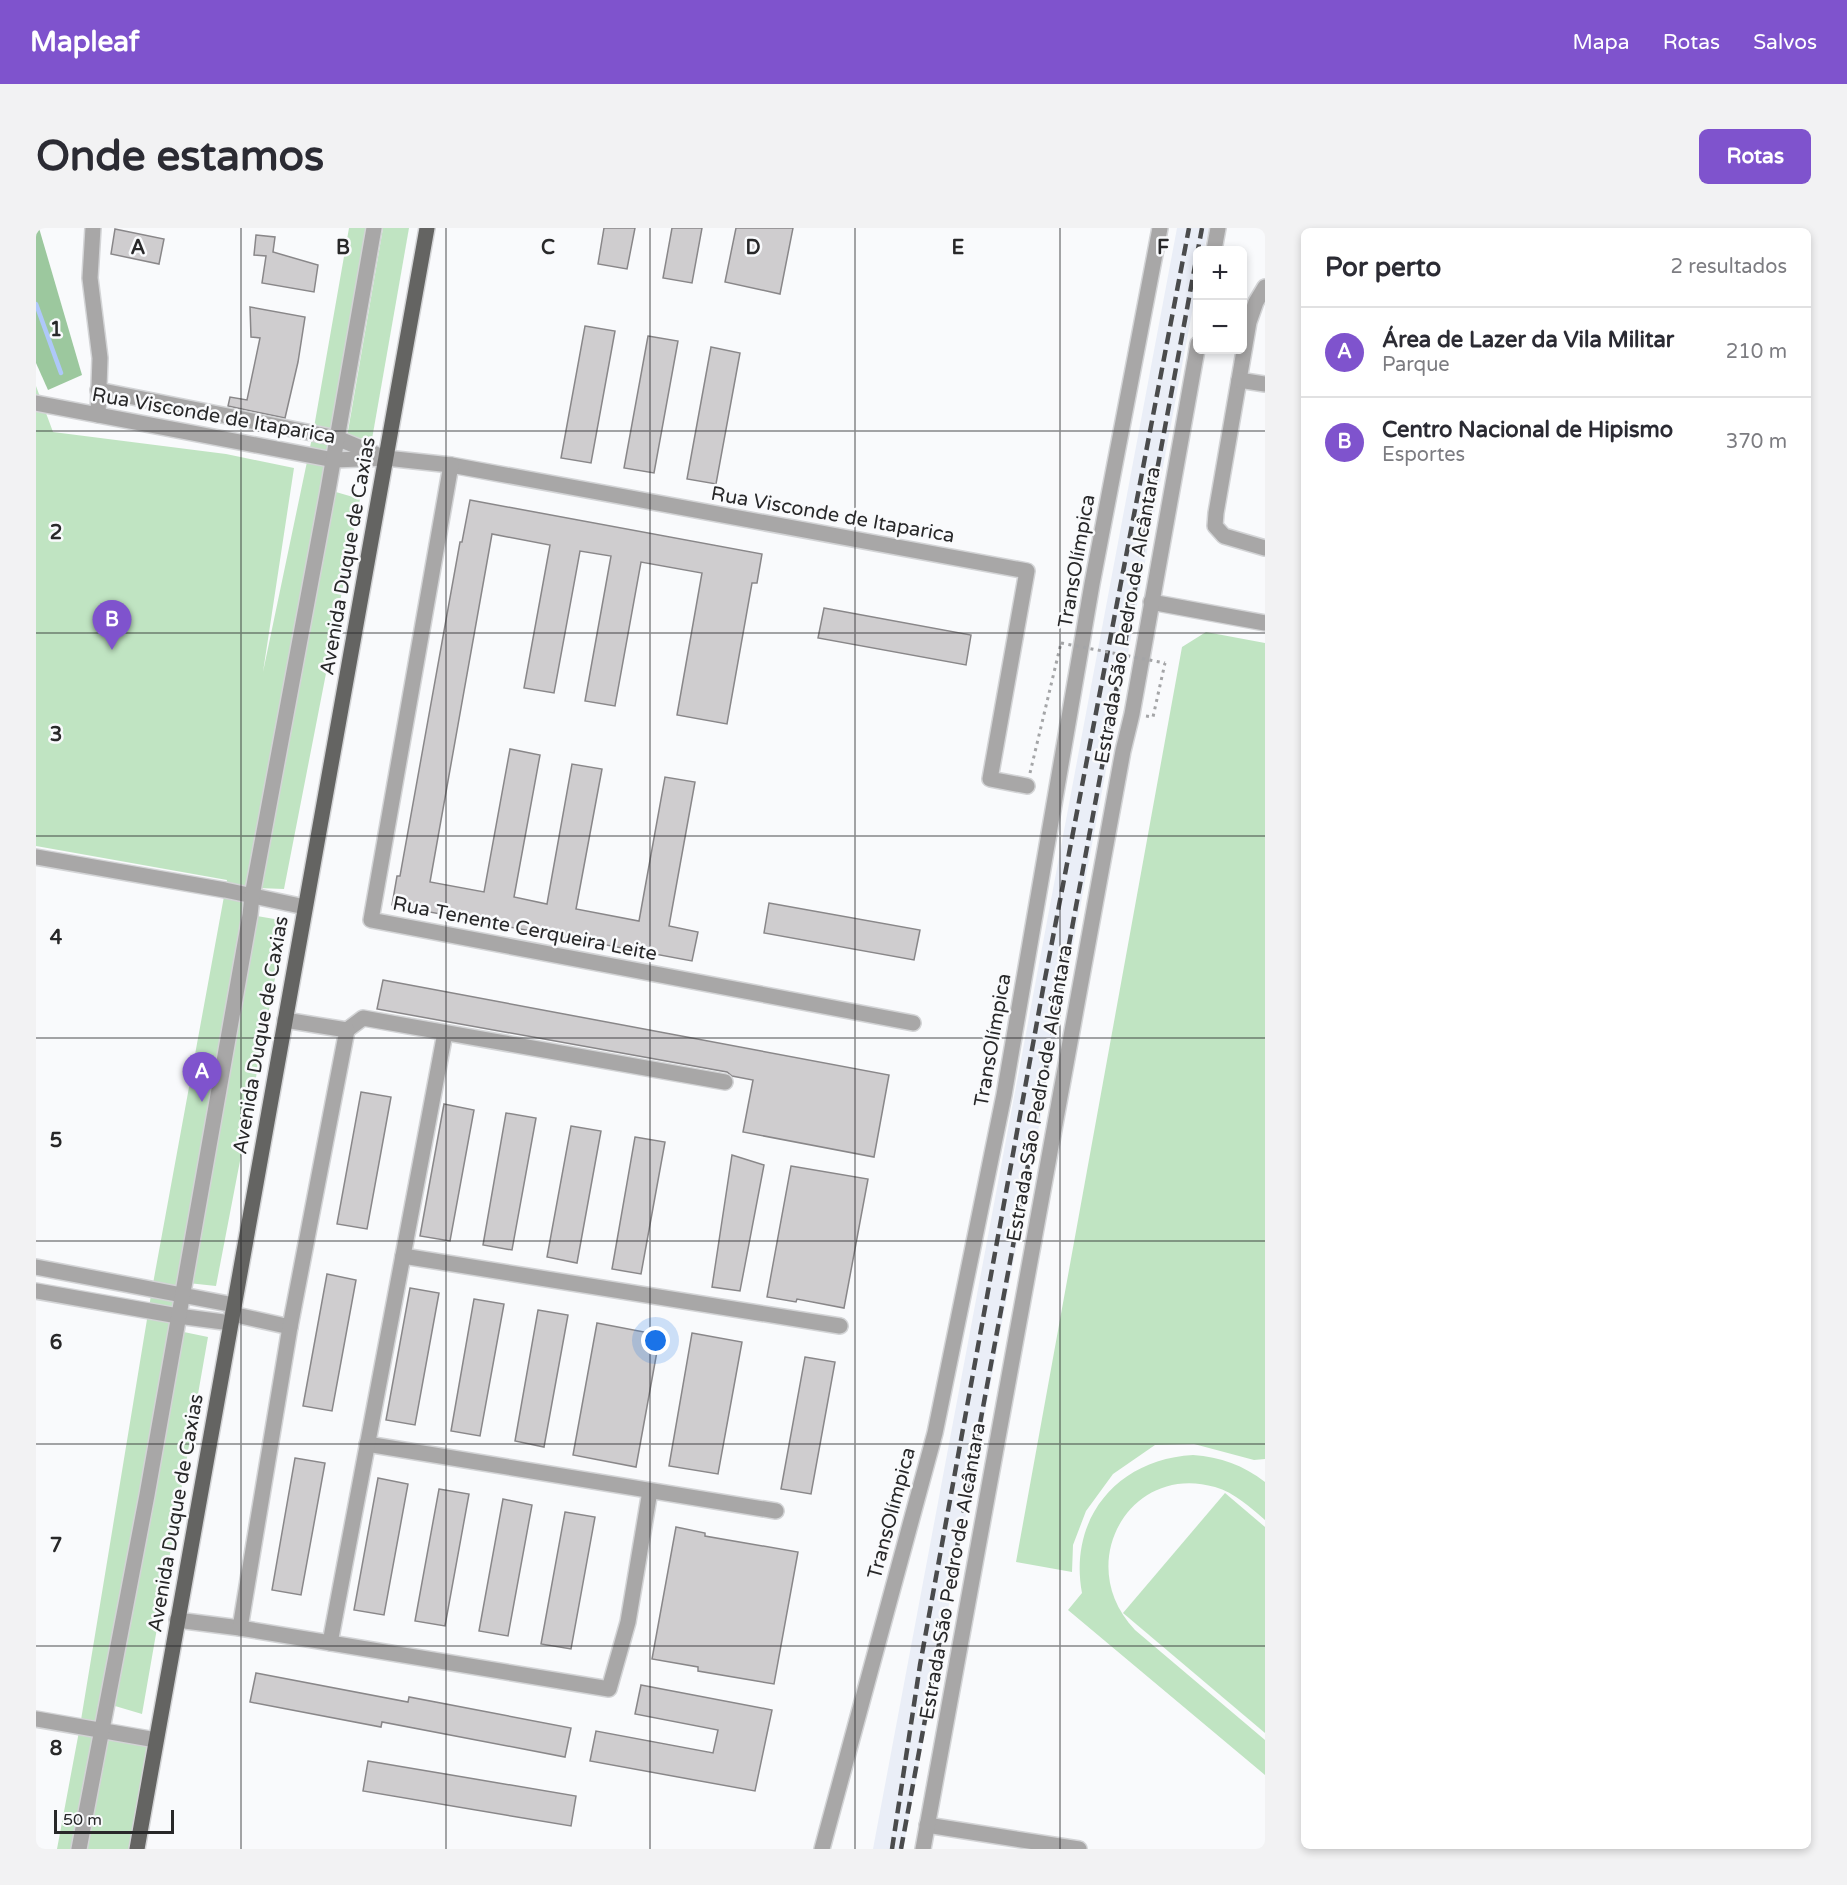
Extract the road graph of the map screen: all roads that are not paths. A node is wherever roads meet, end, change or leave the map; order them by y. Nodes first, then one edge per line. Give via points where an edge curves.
1 (93, 228) edge
2 (374, 228) edge
3 (427, 228) edge
4 (1160, 228) edge
5 (1218, 228) edge
6 (1215, 246) edge
7 (1265, 287) edge
8 (1249, 322) junction
9 (1265, 326) edge
10 (1195, 354) edge
11 (1239, 380) junction
12 (1265, 384) edge
13 (98, 390) junction
14 (36, 403) edge
15 (98, 415) junction
16 (338, 438) junction
17 (386, 458) junction
18 (334, 460) junction
19 (451, 465) junction
20 (1265, 548) edge
21 (1151, 602) junction
22 (1265, 623) edge
23 (1027, 786) road end
24 (36, 857) edge
25 (252, 896) junction
26 (305, 907) junction
27 (285, 1020) junction
28 (913, 1023) dead end
29 (347, 1030) junction
30 (444, 1033) junction
31 (725, 1082) dead end
32 (403, 1256) junction
33 (36, 1267) edge
34 (36, 1292) edge
35 (182, 1295) junction
36 (232, 1314) junction
37 (178, 1316) junction
38 (840, 1326) dead end
39 (290, 1327) junction
40 (367, 1444) junction
41 (650, 1491) junction
42 (776, 1511) dead end
43 (177, 1620) junction
44 (240, 1628) junction
45 (330, 1644) junction
46 (36, 1719) edge
47 (102, 1730) junction
48 (156, 1740) junction
49 (927, 1825) junction
50 (79, 1849) edge
51 (137, 1849) edge
52 (822, 1849) edge
53 (923, 1849) edge
54 (1079, 1849) edge

1 - 13 street via 90,278 99,344
2 - 16 street
3 - 17 main road, Avenida Duque de Caxias
4 - 52 street, TransOlímpica via 1092,584 1004,1095 935,1432
5 - 6 street
7 - 8 street
8 - 9 street
8 - 11 street
10 - 21 street, Estrada São Pedro de Alcântara
11 - 12 street
11 - 20 street via 1215,526 1224,536
13 - 15 street
13 - 16 street, Rua Visconde de Itaparica
14 - 15 street, Rua Visconde de Itaparica
15 - 18 street, Rua Visconde de Itaparica
16 - 17 street, Rua Visconde de Itaparica
16 - 18 street
17 - 18 street, Rua Visconde de Itaparica
17 - 19 street, Rua Visconde de Itaparica
17 - 26 main road, Avenida Duque de Caxias
18 - 25 street
19 - 23 street, Rua Visconde de Itaparica via 1027,571 990,779
19 - 28 street, Rua Tenente Cerqueira Leite via 371,920
21 - 22 street
21 - 49 street, Estrada São Pedro de Alcântara
24 - 25 street
25 - 26 street
25 - 35 street
26 - 27 main road, Avenida Duque de Caxias
27 - 29 street
27 - 36 main road, Avenida Duque de Caxias
29 - 30 street via 363,1018
29 - 39 street
30 - 31 street
30 - 32 street
32 - 38 street
32 - 40 street
33 - 35 street
34 - 37 street
35 - 36 street
35 - 37 street
36 - 37 street
36 - 39 street
36 - 43 main road, Avenida Duque de Caxias
37 - 47 street
39 - 44 street
40 - 41 street
40 - 45 street
41 - 42 street
41 - 45 street via 628,1622 609,1689
43 - 44 street
43 - 48 main road, Avenida Duque de Caxias
44 - 45 street
46 - 47 street
47 - 48 street
47 - 50 street
48 - 51 main road, Avenida Duque de Caxias
49 - 53 street, Estrada São Pedro de Alcântara
49 - 54 street

